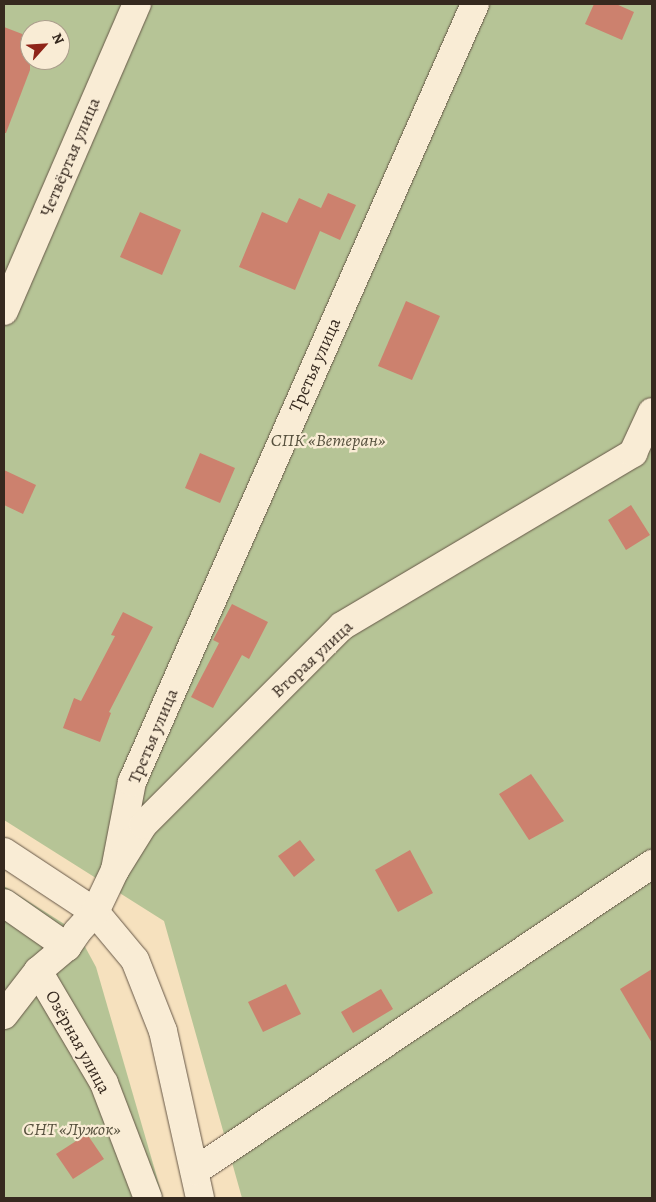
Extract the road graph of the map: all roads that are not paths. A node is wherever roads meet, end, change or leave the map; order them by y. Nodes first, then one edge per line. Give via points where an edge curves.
1 (137, 4) edge
2 (475, 4) edge
3 (4, 311) edge
4 (652, 412) edge
5 (4, 852) edge
6 (652, 864) edge
7 (115, 870) junction
8 (4, 903) edge
9 (95, 912) junction
10 (67, 947) junction
11 (38, 971) junction
12 (4, 1015) edge
13 (194, 1171) junction
14 (148, 1198) edge
15 (200, 1198) edge

1 - 3 street, Четвёртая улица
2 - 7 street, Третья улица via 132,782
4 - 7 street, Вторая улица via 633,453 342,626 143,825
5 - 9 street
6 - 13 street
7 - 9 street, Вторая улица
8 - 10 street
9 - 10 street, Вторая улица
9 - 13 street via 135,960 163,1031
10 - 11 street, Вторая улица
11 - 12 street, Вторая улица
11 - 14 street, Озёрная улица via 104,1083
13 - 15 street

